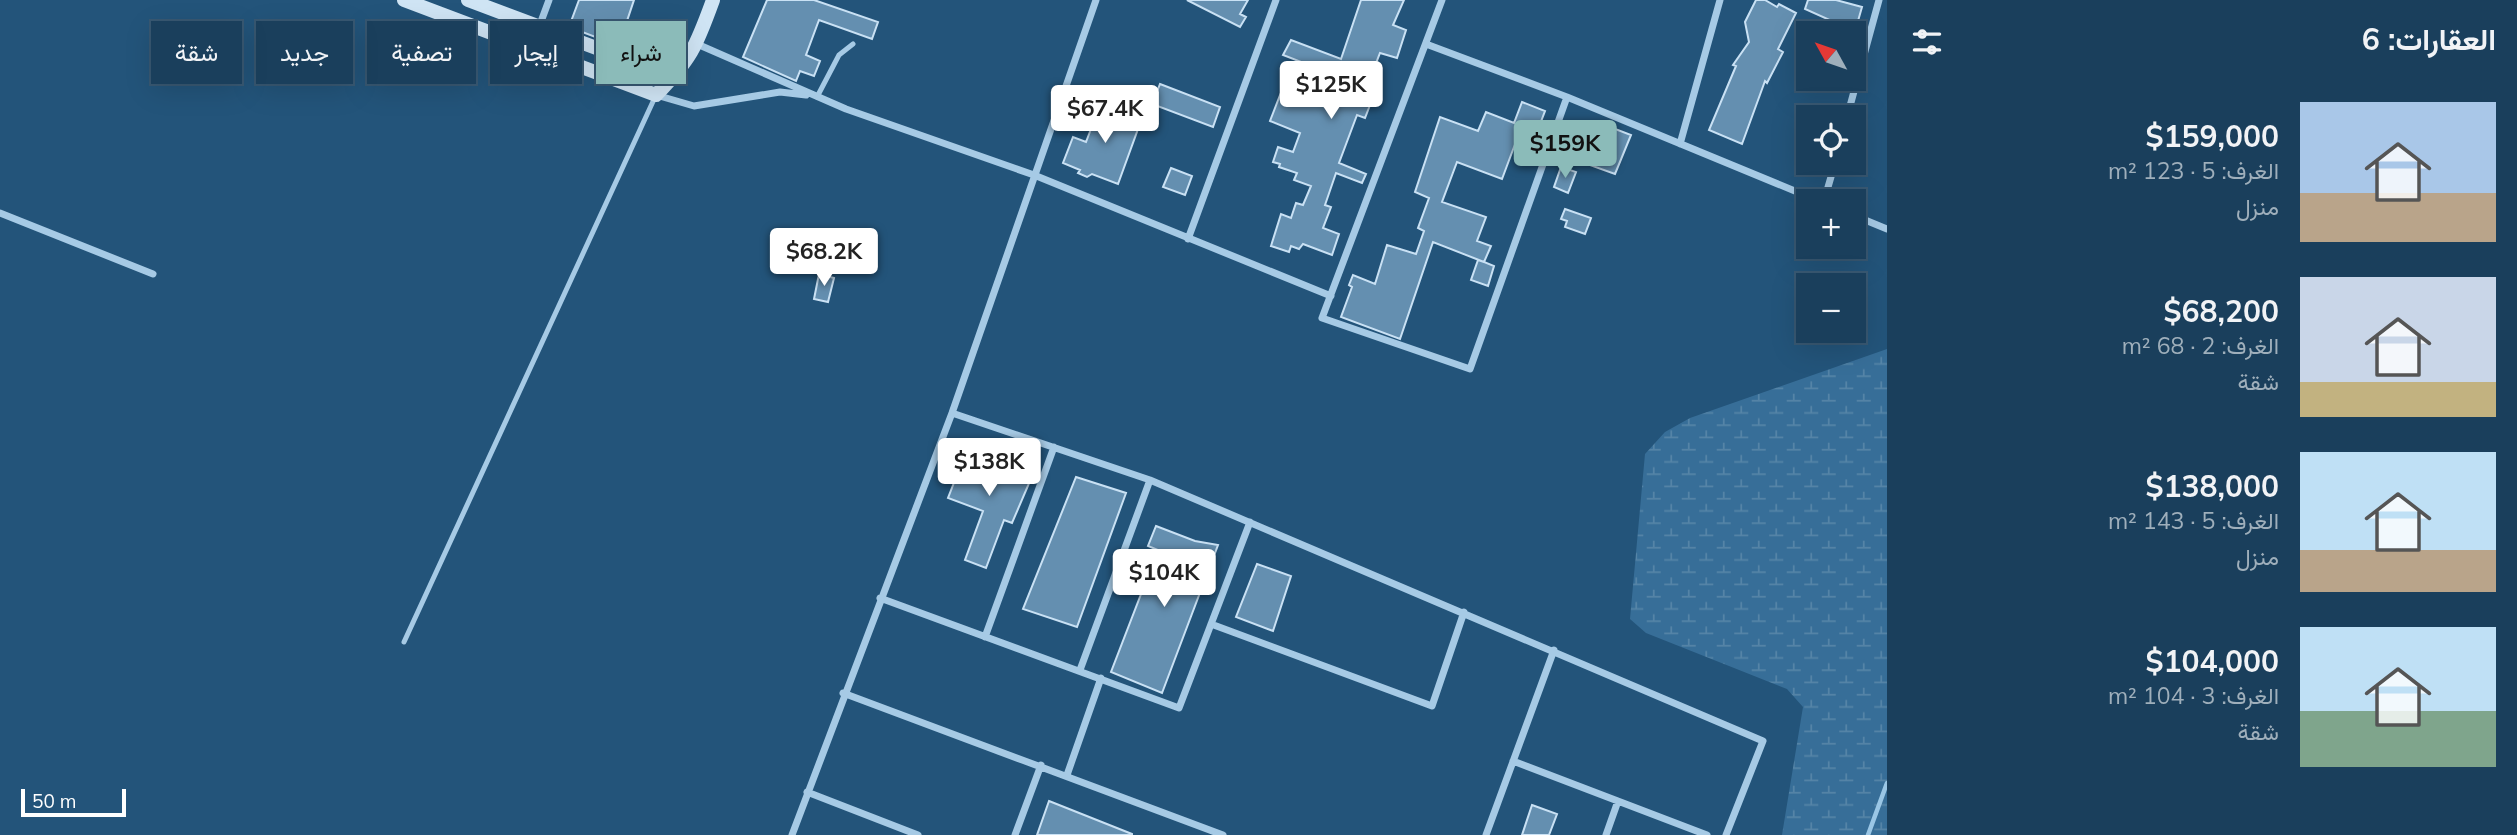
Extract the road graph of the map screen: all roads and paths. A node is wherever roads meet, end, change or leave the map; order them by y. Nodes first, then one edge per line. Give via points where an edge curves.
1 (404, 0) edge
2 (468, 0) edge
3 (549, 0) edge
4 (713, 0) edge
5 (1096, 0) edge
6 (1276, 0) edge
7 (1442, 0) edge
8 (1720, 0) edge
9 (1879, 0) edge
10 (523, 21) edge
11 (541, 21) edge
12 (697, 44) junction
13 (853, 44) dead end
14 (1426, 44) junction
15 (686, 63) edge
16 (667, 84) edge
17 (656, 95) junction
18 (817, 97) junction
19 (1567, 97) junction
20 (1850, 105) edge
21 (1679, 145) junction
22 (1034, 175) junction
23 (1796, 191) edge
24 (0, 213) edge
25 (1866, 220) edge
26 (1887, 229) edge
27 (1188, 239) junction
28 (153, 274) dead end
29 (1331, 296) junction
30 (952, 413) junction
31 (1054, 447) junction
32 (1150, 480) junction
33 (1250, 522) junction
34 (880, 598) junction
35 (1464, 612) junction
36 (1211, 624) junction
37 (985, 637) junction
38 (404, 642) dead end
39 (1554, 650) junction
40 (1080, 670) junction
41 (1101, 678) junction
42 (843, 693) junction
43 (1513, 761) junction
44 (1041, 765) junction
45 (1067, 775) junction
46 (807, 792) junction
47 (1618, 801) junction
48 (907, 833) edge
49 (792, 835) edge
50 (918, 835) edge
51 (1015, 835) edge
52 (1223, 835) edge
53 (1486, 835) edge
54 (1606, 835) edge
55 (1707, 835) edge
56 (1726, 835) edge

1 - 17 street
2 - 10 street
3 - 11 street
4 - 12 street
5 - 22 street
6 - 27 street
7 - 14 street
8 - 21 street
9 - 20 street
12 - 15 street
12 - 18 street
13 - 18 lane via 839,55
14 - 19 street
14 - 29 street
16 - 17 street
17 - 18 street via 694,106 780,92
17 - 38 lane
18 - 22 street
19 - 21 street
19 - 29 street via 1471,369 1322,318
21 - 23 street
22 - 27 street
22 - 30 street
24 - 28 street
25 - 26 street
27 - 29 street
30 - 31 street
30 - 34 street
31 - 32 street
31 - 37 street
32 - 33 street
32 - 40 street
33 - 35 street
33 - 36 street
34 - 37 street
34 - 42 street
35 - 36 street via 1433,706
35 - 39 street
36 - 41 street via 1179,708
37 - 40 street
39 - 43 street
39 - 56 street via 1763,741
40 - 41 street
41 - 45 street
42 - 44 street
42 - 46 street
43 - 47 street
43 - 53 street
44 - 45 street
44 - 51 street
45 - 52 street
46 - 48 street
46 - 49 street
47 - 54 street
47 - 55 street
48 - 50 street

